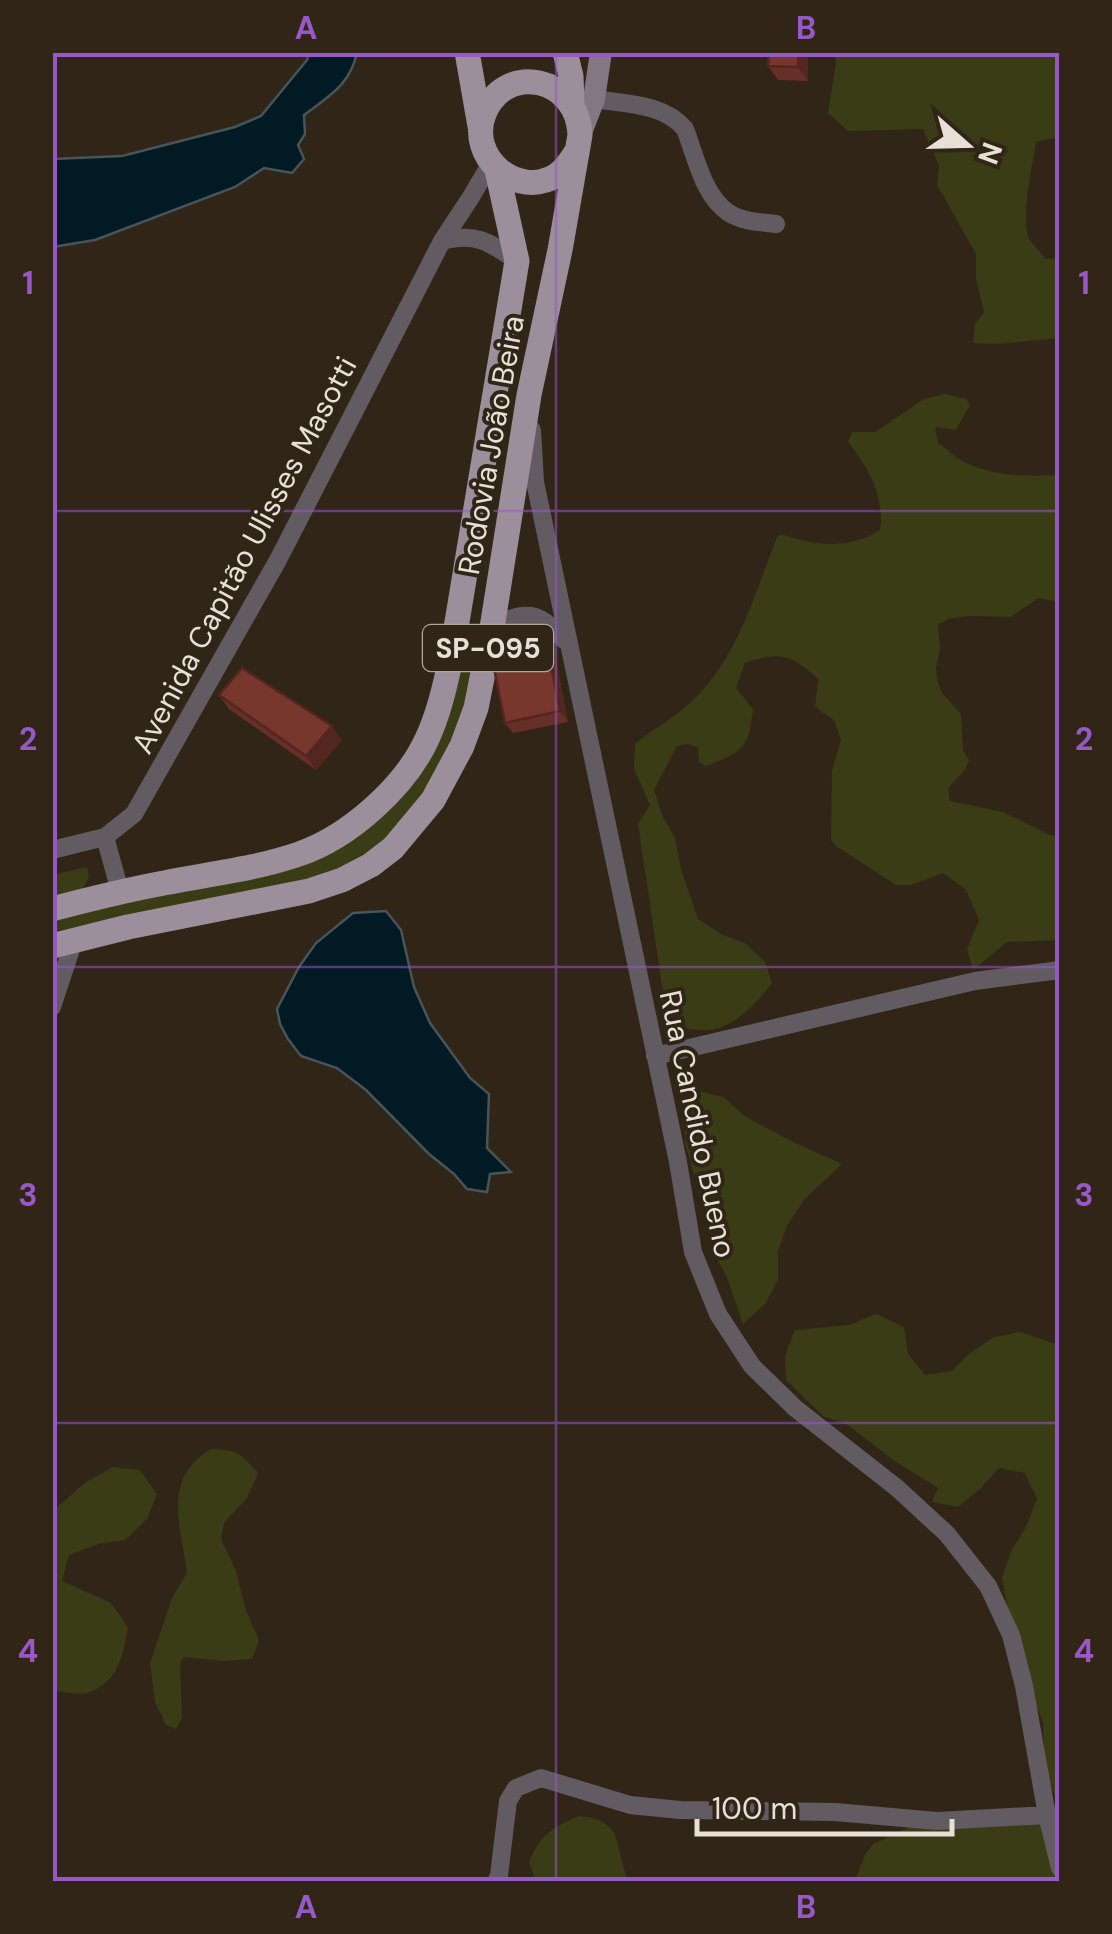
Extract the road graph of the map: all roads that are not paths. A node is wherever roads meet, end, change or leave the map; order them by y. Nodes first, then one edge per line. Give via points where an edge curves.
1 (467, 52) edge
2 (601, 56) edge
3 (568, 64) edge
4 (583, 101) junction
5 (480, 130) junction
6 (579, 143) junction
7 (493, 166) junction
8 (776, 224) dead end
9 (442, 241) junction
10 (516, 261) junction
11 (530, 395) junction
12 (492, 628) junction
13 (567, 644) junction
14 (106, 837) junction
15 (52, 850) edge
16 (120, 891) junction
17 (52, 909) edge
18 (63, 943) edge
19 (1060, 970) edge
20 (52, 1007) edge
21 (655, 1056) junction
22 (1046, 1815) junction
23 (1060, 1868) edge
24 (496, 1882) edge

1 - 5 main road, Rodovia João Beira / SP-095
2 - 3 main road via 580,77
2 - 4 main road
3 - 4 main road, Rodovia João Beira / SP-095
4 - 5 main road via 544,84 514,85 491,102
4 - 6 main road, Rodovia João Beira / SP-095
4 - 8 street via 662,110 678,120 712,197 746,220
5 - 7 main road, Rodovia João Beira / SP-095
6 - 7 main road via 568,165 542,182 510,178
6 - 11 main road, Rodovia João Beira / SP-095
7 - 9 street, Avenida Capitão Ulisses Masotti
7 - 10 main road, Rodovia João Beira / SP-095
9 - 10 street via 480,238
9 - 14 street, Avenida Capitão Ulisses Masotti via 259,593 134,814
10 - 16 main road, Rodovia João Beira / SP-095 via 448,672 426,741 409,770 362,818 302,854
11 - 12 main road, Rodovia João Beira / SP-095
11 - 13 street, Rua Candido Bueno via 535,482
12 - 13 street via 510,617 530,616 549,622
12 - 18 main road, Rodovia João Beira / SP-095 via 476,708 448,776 412,828 371,866 308,891
13 - 21 street, Rua Candido Bueno
14 - 15 street
14 - 16 street
16 - 17 main road, Rodovia João Beira / SP-095
18 - 20 street
19 - 21 street via 975,981
21 - 22 street, Rua Candido Bueno via 693,1252 718,1314 752,1366 794,1408 898,1488 988,1586 1011,1635 1024,1686
22 - 23 street, Rua Candido Bueno
22 - 24 street via 936,1822 836,1812 680,1810 630,1805 540,1778 516,1788 508,1801

